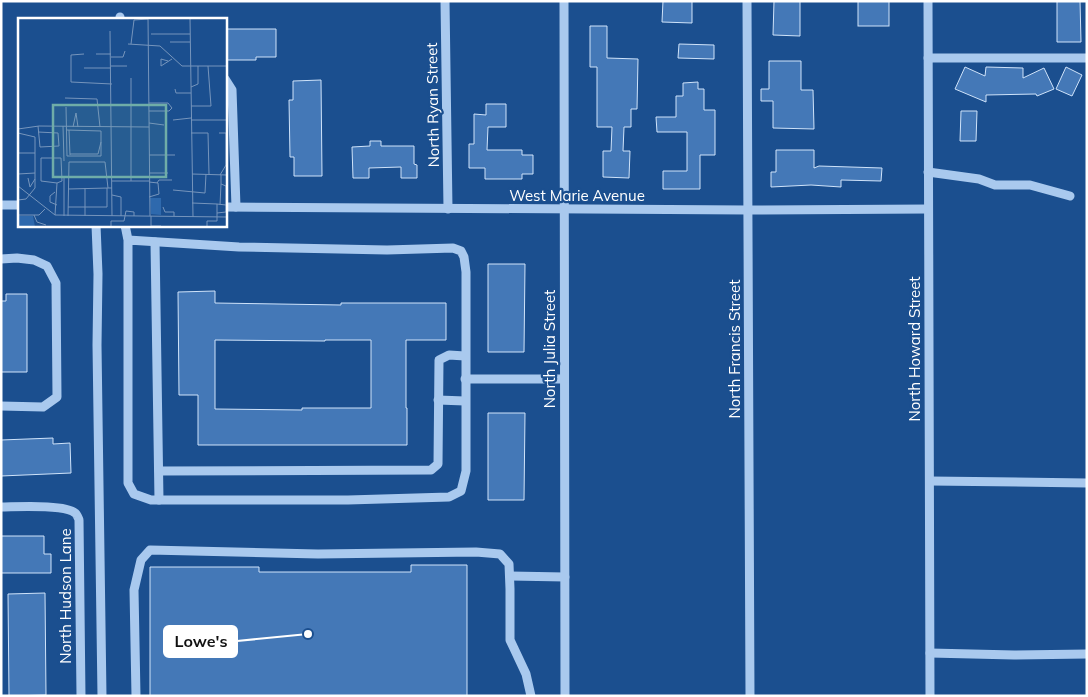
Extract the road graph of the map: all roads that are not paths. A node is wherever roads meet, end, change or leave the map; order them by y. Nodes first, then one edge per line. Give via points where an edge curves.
1 (444, 1) edge
2 (564, 1) edge
3 (747, 1) edge
4 (928, 1) edge
5 (928, 58) junction
6 (1087, 58) edge
7 (226, 80) edge
8 (928, 172) junction
9 (1070, 196) dead end
10 (1, 205) edge
11 (18, 206) edge
12 (226, 207) edge
13 (236, 207) junction
14 (448, 209) junction
15 (564, 209) junction
16 (928, 209) junction
17 (748, 210) junction
18 (96, 226) edge
19 (125, 226) edge
20 (128, 240) junction
21 (155, 242) junction
22 (1, 258) edge
23 (465, 356) junction
24 (465, 379) junction
25 (564, 379) junction
26 (438, 400) junction
27 (465, 401) junction
28 (1, 406) edge
29 (159, 471) junction
30 (930, 480) junction
31 (1087, 483) edge
32 (159, 500) junction
33 (1, 507) edge
34 (510, 576) junction
35 (565, 577) junction
36 (930, 653) junction
37 (1087, 654) edge
38 (81, 696) edge
39 (102, 696) edge
40 (136, 696) edge
41 (530, 696) edge
42 (565, 696) edge
43 (750, 696) edge
44 (930, 696) edge

1 - 14 street, North Ryan Street
2 - 15 street, North Julia Street
3 - 17 street, North Francis Street
4 - 5 street, North Howard Street
5 - 6 street
5 - 8 street, North Howard Street
7 - 13 street via 232,90
8 - 9 street via 979,179 995,185 1030,185
8 - 16 street, North Howard Street
10 - 11 street
12 - 13 street, West Marie Avenue
13 - 14 street, West Marie Avenue
14 - 15 street, West Marie Avenue
15 - 17 street, West Marie Avenue
15 - 25 street, North Julia Street
16 - 17 street, West Marie Avenue
16 - 30 street, North Howard Street
17 - 43 street, North Francis Street
18 - 39 street
19 - 20 street
20 - 21 street
20 - 32 street via 128,483 134,494
21 - 23 street via 387,250 453,248 461,251 466,272
21 - 29 street
22 - 28 street via 34,260 47,266 56,283 57,397 43,407
23 - 24 street
23 - 26 street via 450,355 439,360
24 - 25 street
24 - 27 street
25 - 35 street, North Julia Street
26 - 27 street
26 - 29 street via 438,464 431,470
27 - 32 street via 466,471 461,491 450,497
29 - 32 street
30 - 31 street
30 - 36 street, North Howard Street
33 - 38 street, North Hudson Lane via 56,507 68,509 79,520
34 - 35 street
34 - 40 street via 509,564 500,554 476,552 318,554 150,550 141,560 134,590
34 - 41 street via 510,640 526,674
35 - 42 street, North Julia Street
36 - 37 street
36 - 44 street, North Howard Street

